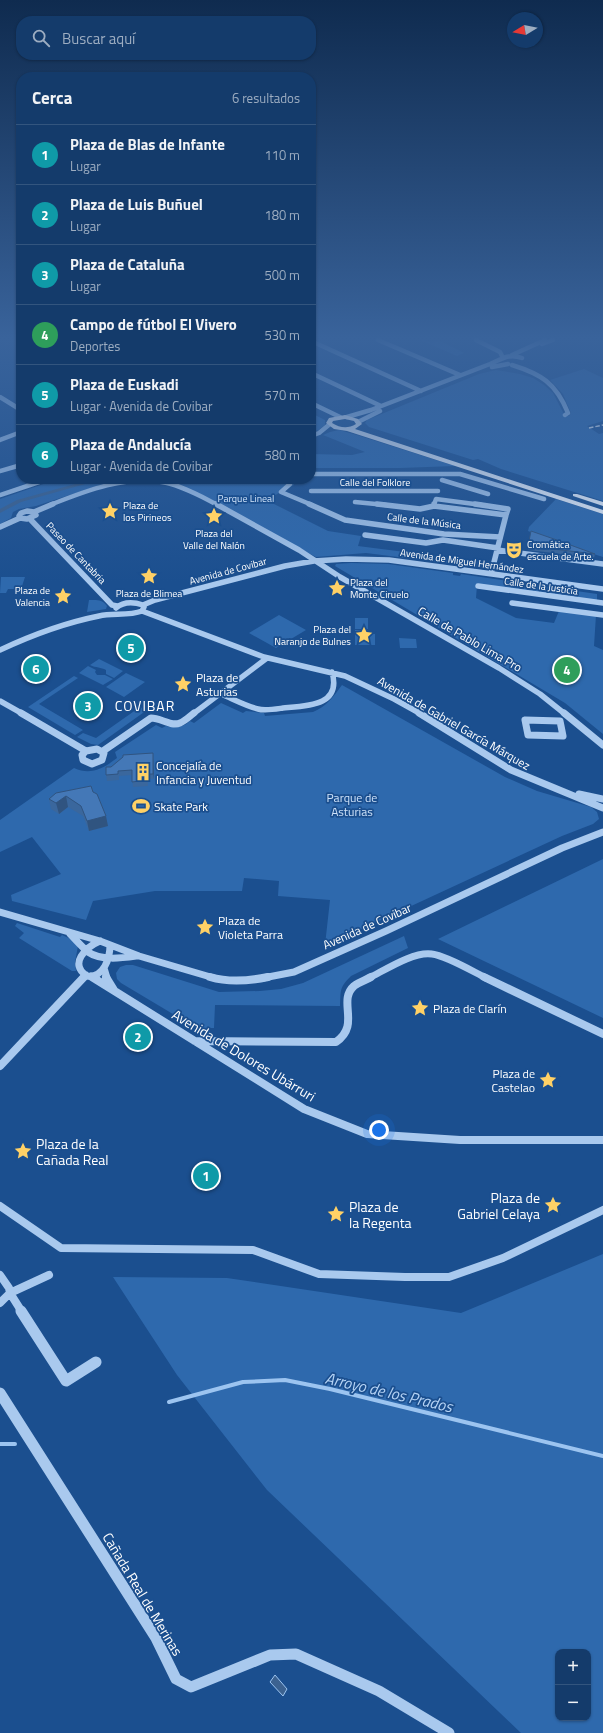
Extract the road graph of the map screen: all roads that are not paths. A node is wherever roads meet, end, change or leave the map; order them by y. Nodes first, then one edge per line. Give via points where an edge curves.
1 (329, 421) joint
2 (355, 421) edge
3 (364, 421) edge
4 (359, 423) junction
5 (338, 428) junction
6 (347, 429) junction
7 (319, 433) junction
8 (16, 434) edge
9 (316, 434) edge
10 (0, 440) edge
11 (16, 466) edge
12 (0, 471) edge
13 (316, 474) edge
14 (441, 474) junction
15 (442, 480) junction
16 (33, 484) edge
17 (126, 484) edge
18 (170, 484) edge
19 (290, 484) edge
20 (311, 491) dead end
21 (438, 491) junction
22 (488, 494) dead end
23 (0, 495) edge
24 (436, 499) junction
25 (544, 499) dead end
26 (355, 502) dead end
27 (603, 504) edge
28 (434, 506) junction
29 (34, 512) junction
30 (603, 512) edge
31 (507, 515) junction
32 (20, 518) junction
33 (30, 519) junction
34 (0, 527) edge
35 (365, 535) dead end
36 (444, 537) junction
37 (482, 537) junction
38 (500, 537) junction
39 (480, 546) junction
40 (497, 549) junction
41 (319, 561) junction
42 (603, 564) edge
43 (491, 574) junction
44 (478, 586) dead end
45 (603, 589) edge
46 (512, 603) dead end
47 (603, 603) edge
48 (118, 606) junction
49 (143, 608) junction
50 (120, 613) junction
51 (603, 615) edge
52 (94, 617) junction
53 (0, 650) edge
54 (267, 658) junction
55 (332, 672) junction
56 (221, 694) junction
57 (0, 701) edge
58 (528, 735) joint
59 (603, 745) edge
60 (86, 751) junction
61 (103, 751) junction
62 (572, 794) junction
63 (603, 799) edge
64 (603, 808) edge
65 (603, 825) edge
66 (603, 832) edge
67 (594, 835) junction
68 (0, 912) edge
69 (68, 932) junction
70 (100, 941) junction
71 (110, 945) junction
72 (85, 949) junction
73 (139, 956) junction
74 (110, 957) junction
75 (104, 968) junction
76 (89, 976) junction
77 (115, 992) junction
78 (603, 1034) edge
79 (194, 1041) junction
80 (0, 1066) edge
81 (603, 1140) edge
82 (0, 1206) edge
83 (603, 1210) edge
84 (0, 1275) edge
85 (49, 1275) dead end
86 (10, 1293) junction
87 (0, 1303) edge
88 (96, 1362) dead end
89 (0, 1393) edge
90 (449, 1733) edge

1 - 5 main road
1 - 7 street
2 - 4 main road
3 - 4 street
4 - 6 main road via 356,428
4 - 27 main road via 383,434
5 - 6 main road
5 - 7 street
6 - 30 main road
7 - 9 street
8 - 10 street
11 - 12 street
13 - 14 street
14 - 15 street
14 - 25 street via 460,474
15 - 21 street
15 - 22 street
16 - 23 street
17 - 29 street, Calle de Pablo Lima Pro via 77,496
18 - 41 street, Calle de Pablo Lima Pro via 195,494
19 - 36 street, Calle de la Música via 281,492 345,520
20 - 21 street, Calle del Folklore
21 - 24 street
24 - 28 street
24 - 31 street via 507,508
26 - 28 street via 420,509
28 - 31 street
29 - 32 street, Calle de Pablo Lima Pro via 24,511 19,514
29 - 33 street via 36,515
31 - 38 street
32 - 33 street
32 - 34 street
33 - 48 street, Paseo de Cantabria via 112,605
35 - 36 street via 426,543
36 - 37 street, Calle de la Música
36 - 39 street
37 - 38 street, Calle de la Música
37 - 39 street
38 - 40 street
39 - 40 street
40 - 42 street
40 - 43 street
41 - 43 street, Avenida de Miguel Hernández via 389,560
41 - 49 street, Avenida de Covibar via 279,567
41 - 59 street, Calle de Pablo Lima Pro via 340,577 540,694
43 - 45 street, Avenida de Miguel Hernández
44 - 47 street, Calle de la Justicia
46 - 51 street
48 - 49 street via 139,603
48 - 50 street, Paseo de Cantabria
48 - 52 street
49 - 50 street via 134,613
49 - 54 street, Avenida de Gabriel García Márquez
50 - 52 street
52 - 53 street via 35,635
54 - 55 street, Avenida de Gabriel García Márquez
54 - 56 street
55 - 56 street via 336,686 334,690 311,706 260,710
55 - 62 street, Avenida de Gabriel García Márquez via 394,699 449,730 511,770
56 - 61 street via 181,723 168,724 151,718
57 - 60 street
58 - 58 street via 525,720 560,720 563,736
60 - 61 street
60 - 61 street via 82,756 83,760 92,764 104,758
62 - 63 street, Avenida de Gabriel García Márquez
62 - 64 street, Avenida de Gabriel García Márquez
65 - 67 street, Avenida de Covibar
66 - 67 street, Avenida de Covibar
67 - 73 street, Avenida de Covibar via 294,972 256,980 230,981
68 - 69 street, Avenida de Covibar
69 - 70 street, Avenida de Covibar
69 - 72 street, Avenida de Covibar
70 - 71 street, Avenida de Covibar
70 - 72 street
71 - 73 street, Avenida de Covibar
71 - 74 street
72 - 74 street, Avenida de Covibar via 97,956
72 - 76 street via 79,965 81,971
73 - 74 street, Avenida de Covibar
74 - 75 street
75 - 76 street via 99,973
75 - 77 street, Avenida de Dolores Ubárruri via 107,980
76 - 77 street, Avenida de Dolores Ubárruri
76 - 80 street
77 - 79 street, Avenida de Dolores Ubárruri
78 - 79 street via 438,955 427,953 399,964 350,990 348,1032 344,1039 336,1042
79 - 81 street, Avenida de Dolores Ubárruri via 304,1110 368,1134 460,1140
82 - 83 street via 61,1248 253,1250 319,1274 405,1277 449,1276 464,1272 503,1258
84 - 86 street
85 - 86 street
86 - 87 street
86 - 88 street via 66,1381
89 - 90 street, Cañada Real de Merinas via 156,1638 176,1679 192,1687 270,1655 296,1654 379,1691

